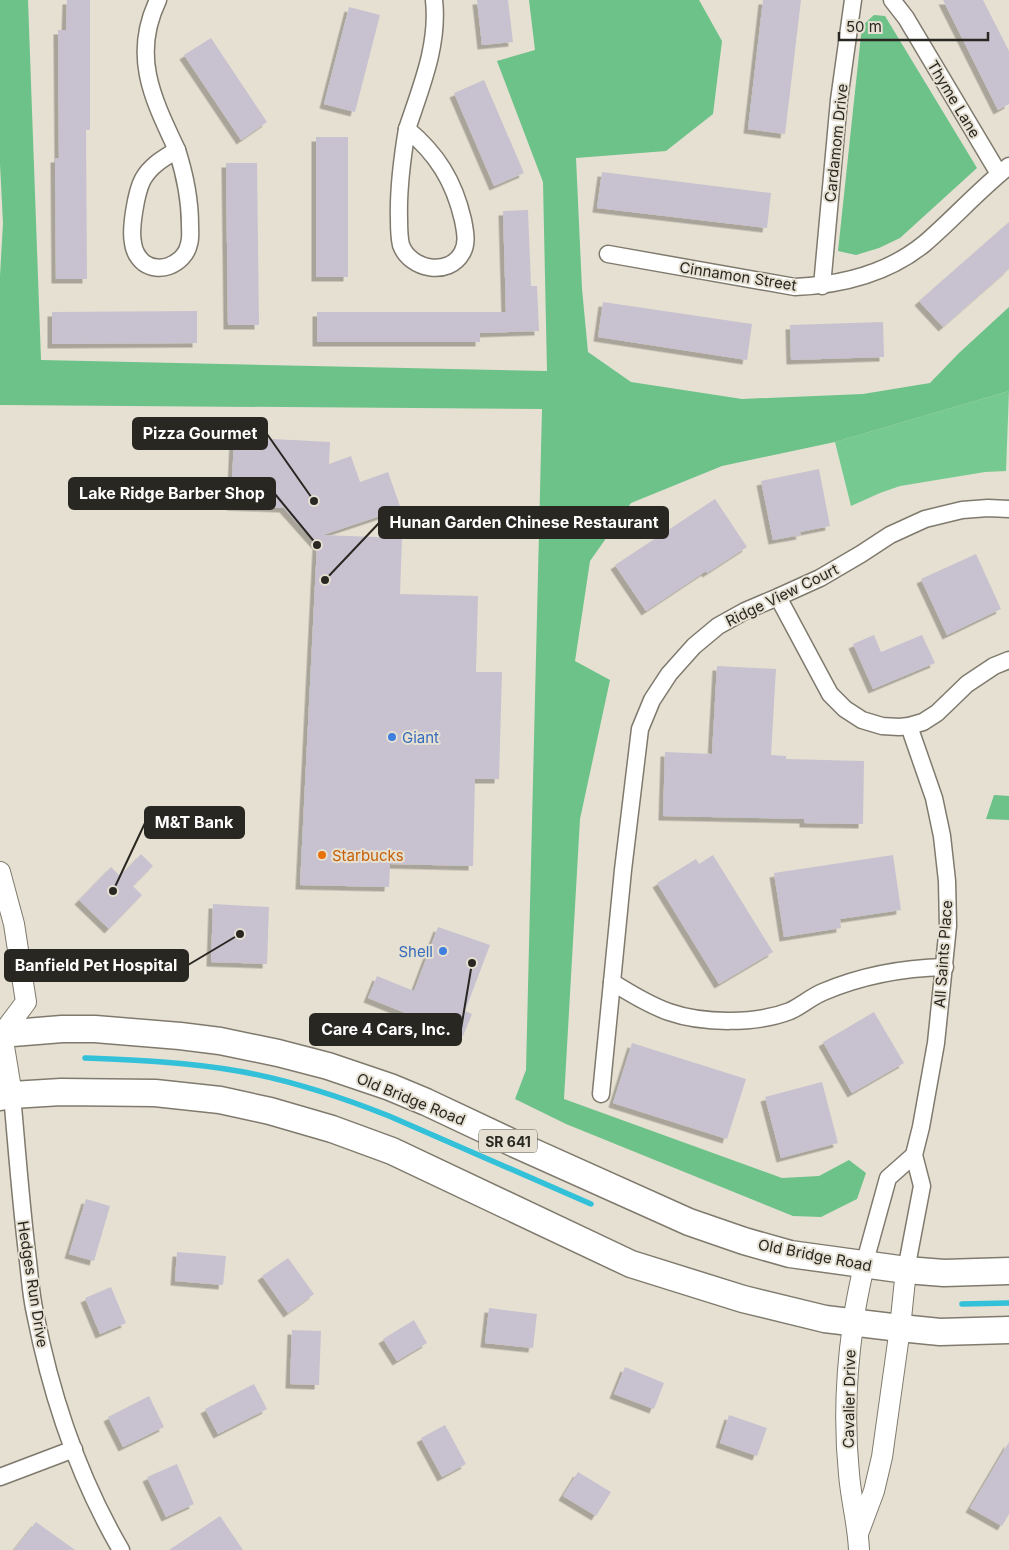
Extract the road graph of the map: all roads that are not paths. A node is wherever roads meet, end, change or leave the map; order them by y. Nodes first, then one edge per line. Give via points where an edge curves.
1 (158, 0) edge
2 (434, 0) edge
3 (853, 0) edge
4 (892, 0) edge
5 (407, 128) junction
6 (178, 150) junction
7 (1004, 170) edge
8 (608, 254) dead end
9 (822, 286) junction
10 (1009, 509) edge
11 (778, 598) junction
12 (1009, 660) edge
13 (909, 726) junction
14 (0, 872) edge
15 (945, 967) junction
16 (612, 982) junction
17 (1, 1033) edge
18 (601, 1094) dead end
19 (6, 1096) edge
20 (914, 1155) junction
21 (864, 1265) junction
22 (906, 1270) junction
23 (1009, 1271) edge
24 (853, 1323) junction
25 (900, 1328) junction
26 (1009, 1330) edge
27 (74, 1449) junction
28 (0, 1477) edge
29 (859, 1541) edge
30 (121, 1550) edge

1 - 6 street via 147,34 145,58 157,107
2 - 5 street via 434,33 429,62
3 - 9 street, Cardamom Drive via 839,100
4 - 7 street, Thyme Lane
5 - 5 street via 398,206 401,246 415,263 443,268 454,263 466,243 459,203 435,156
6 - 6 street via 190,207 189,244 175,263 154,268 137,255 133,244 136,198 144,179 157,162
7 - 9 street, Cinnamon Street via 923,245 868,275
8 - 9 street, Cinnamon Street via 794,287
10 - 11 street, Ridge View Court via 962,510 925,519 890,534 820,578
11 - 13 street via 830,694 845,709 862,720 882,726
11 - 16 street, Ridge View Court via 718,626 694,646 669,674 652,700 640,729
12 - 13 street via 966,684 937,713
13 - 15 street, All Saints Place via 934,798 942,836 948,899
14 - 17 street via 14,924 26,1002
15 - 16 street via 881,972 821,993 790,1011 760,1019 730,1021 670,1013
15 - 20 street, All Saints Place via 936,1043
16 - 18 street, Ridge View Court
17 - 19 street, Hedges Run Drive
17 - 21 main road, Old Bridge Road / SR 641 via 62,1029 180,1036 227,1042 328,1066 408,1095 689,1222 790,1254
19 - 24 main road via 90,1091 155,1093 220,1100 270,1111 392,1151 631,1264 743,1299
19 - 27 street, Hedges Run Drive via 35,1312 49,1374
20 - 21 street via 888,1178
20 - 22 street, All Saints Place via 922,1186
21 - 22 main road, Old Bridge Road / SR 641
21 - 24 street, Cavalier Drive
22 - 23 main road, Old Bridge Road / SR 641 via 944,1273
22 - 25 street, Cavalier Drive
24 - 25 main road
24 - 29 street, Cavalier Drive via 849,1352 848,1462
25 - 26 main road via 940,1332
25 - 29 street, Cavalier Drive via 878,1476
27 - 28 street
27 - 30 street, Hedges Run Drive

